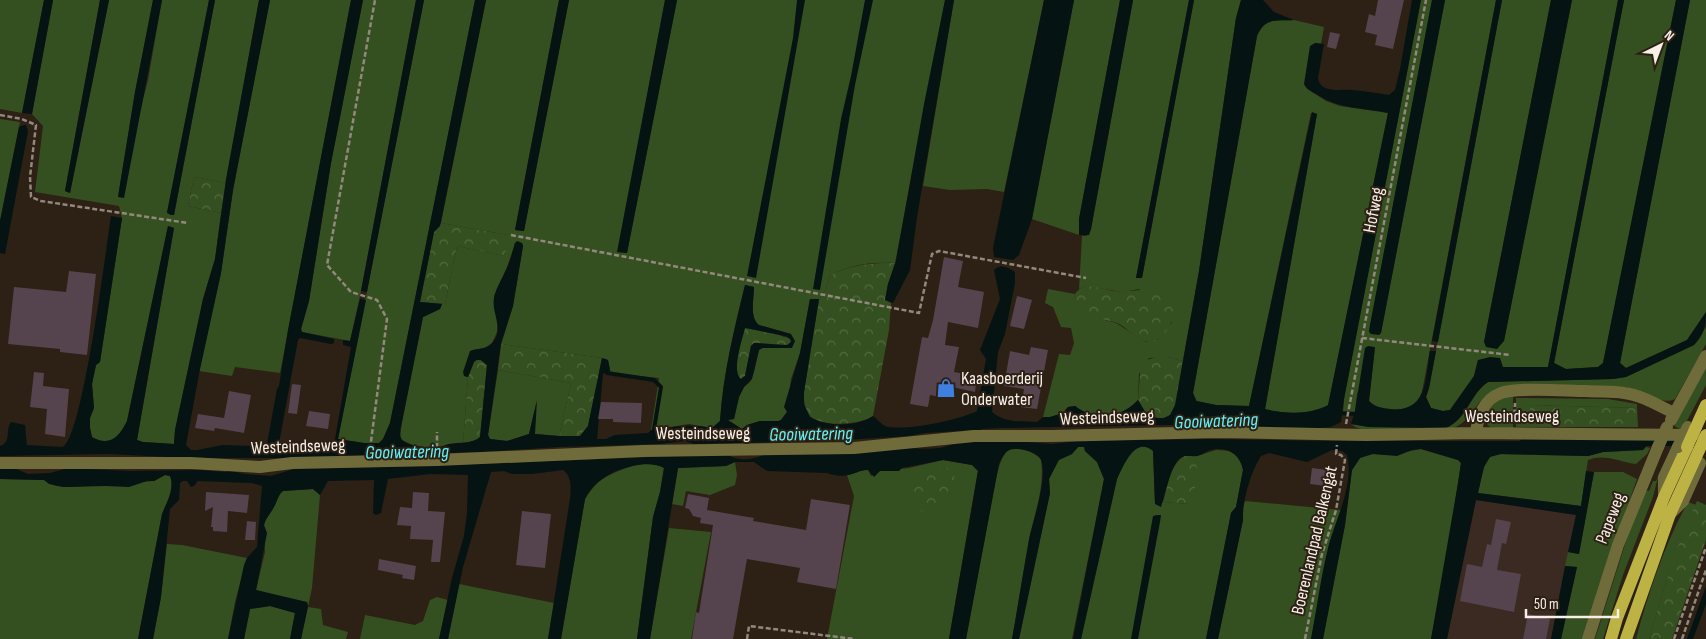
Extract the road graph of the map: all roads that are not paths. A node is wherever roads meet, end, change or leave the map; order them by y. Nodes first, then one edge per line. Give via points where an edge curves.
1 (1706, 356) edge
2 (1704, 409) edge
3 (1674, 413) junction
4 (1476, 433) junction
5 (1697, 438) edge
6 (0, 463) edge
7 (1588, 639) edge
8 (1611, 639) edge
9 (1626, 639) edge

1 - 3 street, Papeweg
2 - 5 main road
3 - 4 street via 1625,393 1506,391 1482,408
3 - 7 street, Papeweg, bridge via 1618,545
4 - 5 street, Westeindseweg
4 - 6 street, Westeindseweg via 1218,432 978,436 854,448 642,451 292,463 260,467 191,463
5 - 8 main road via 1664,497
5 - 9 main road

